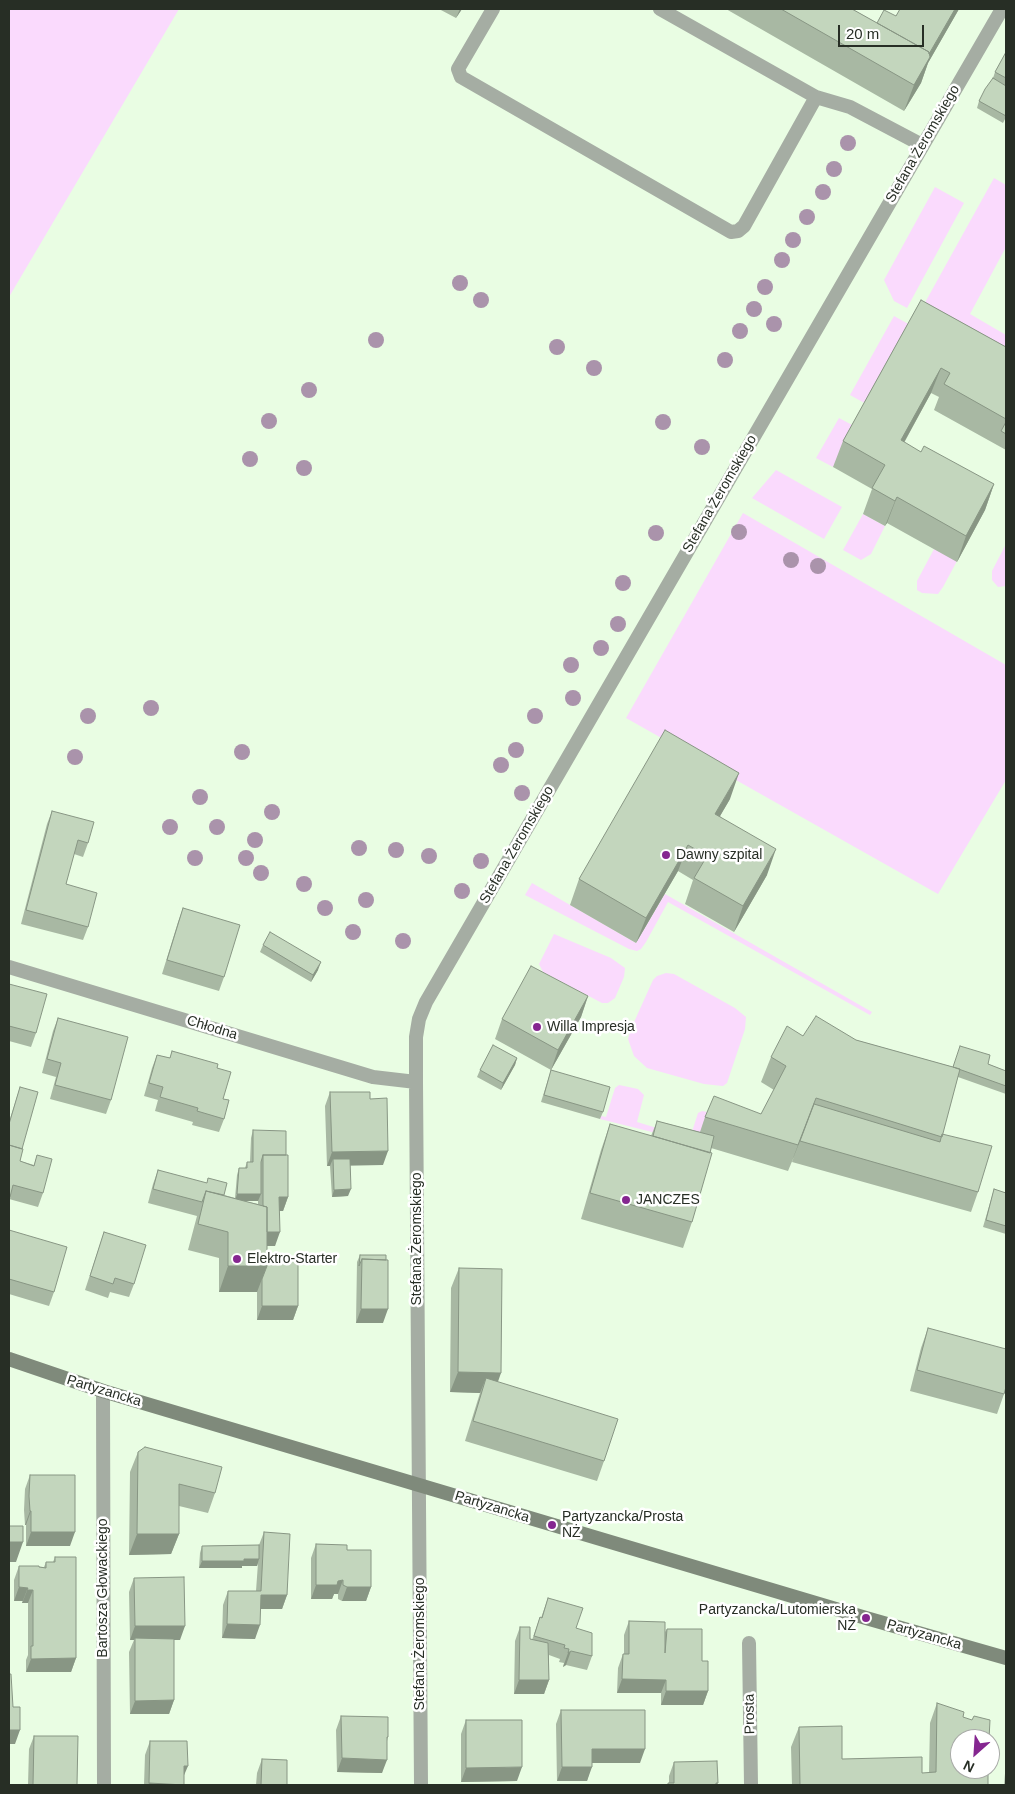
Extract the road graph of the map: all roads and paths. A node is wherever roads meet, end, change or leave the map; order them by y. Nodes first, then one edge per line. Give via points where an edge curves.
1 (493, 9) edge
2 (660, 9) edge
3 (1002, 9) edge
4 (816, 97) junction
5 (922, 145) junction
6 (9, 967) edge
7 (416, 1082) junction
8 (9, 1359) edge
9 (103, 1391) junction
10 (419, 1485) junction
11 (749, 1643) dead end
12 (1006, 1658) edge
13 (104, 1785) edge
14 (421, 1785) edge
15 (751, 1785) edge

1 - 4 street via 458,70 461,77 731,232 744,226
2 - 4 street
3 - 5 street, Stefana Żeromskiego
4 - 5 street via 850,107
5 - 7 street, Stefana Żeromskiego via 426,1002 416,1038
6 - 7 street, Chłodna via 373,1077
7 - 10 street, Stefana Żeromskiego
8 - 9 main road, Partyzancka
9 - 10 main road, Partyzancka
9 - 13 street, Bartosza Głowackiego
10 - 12 main road, Partyzancka
10 - 14 street, Stefana Żeromskiego
11 - 15 street, Prosta

